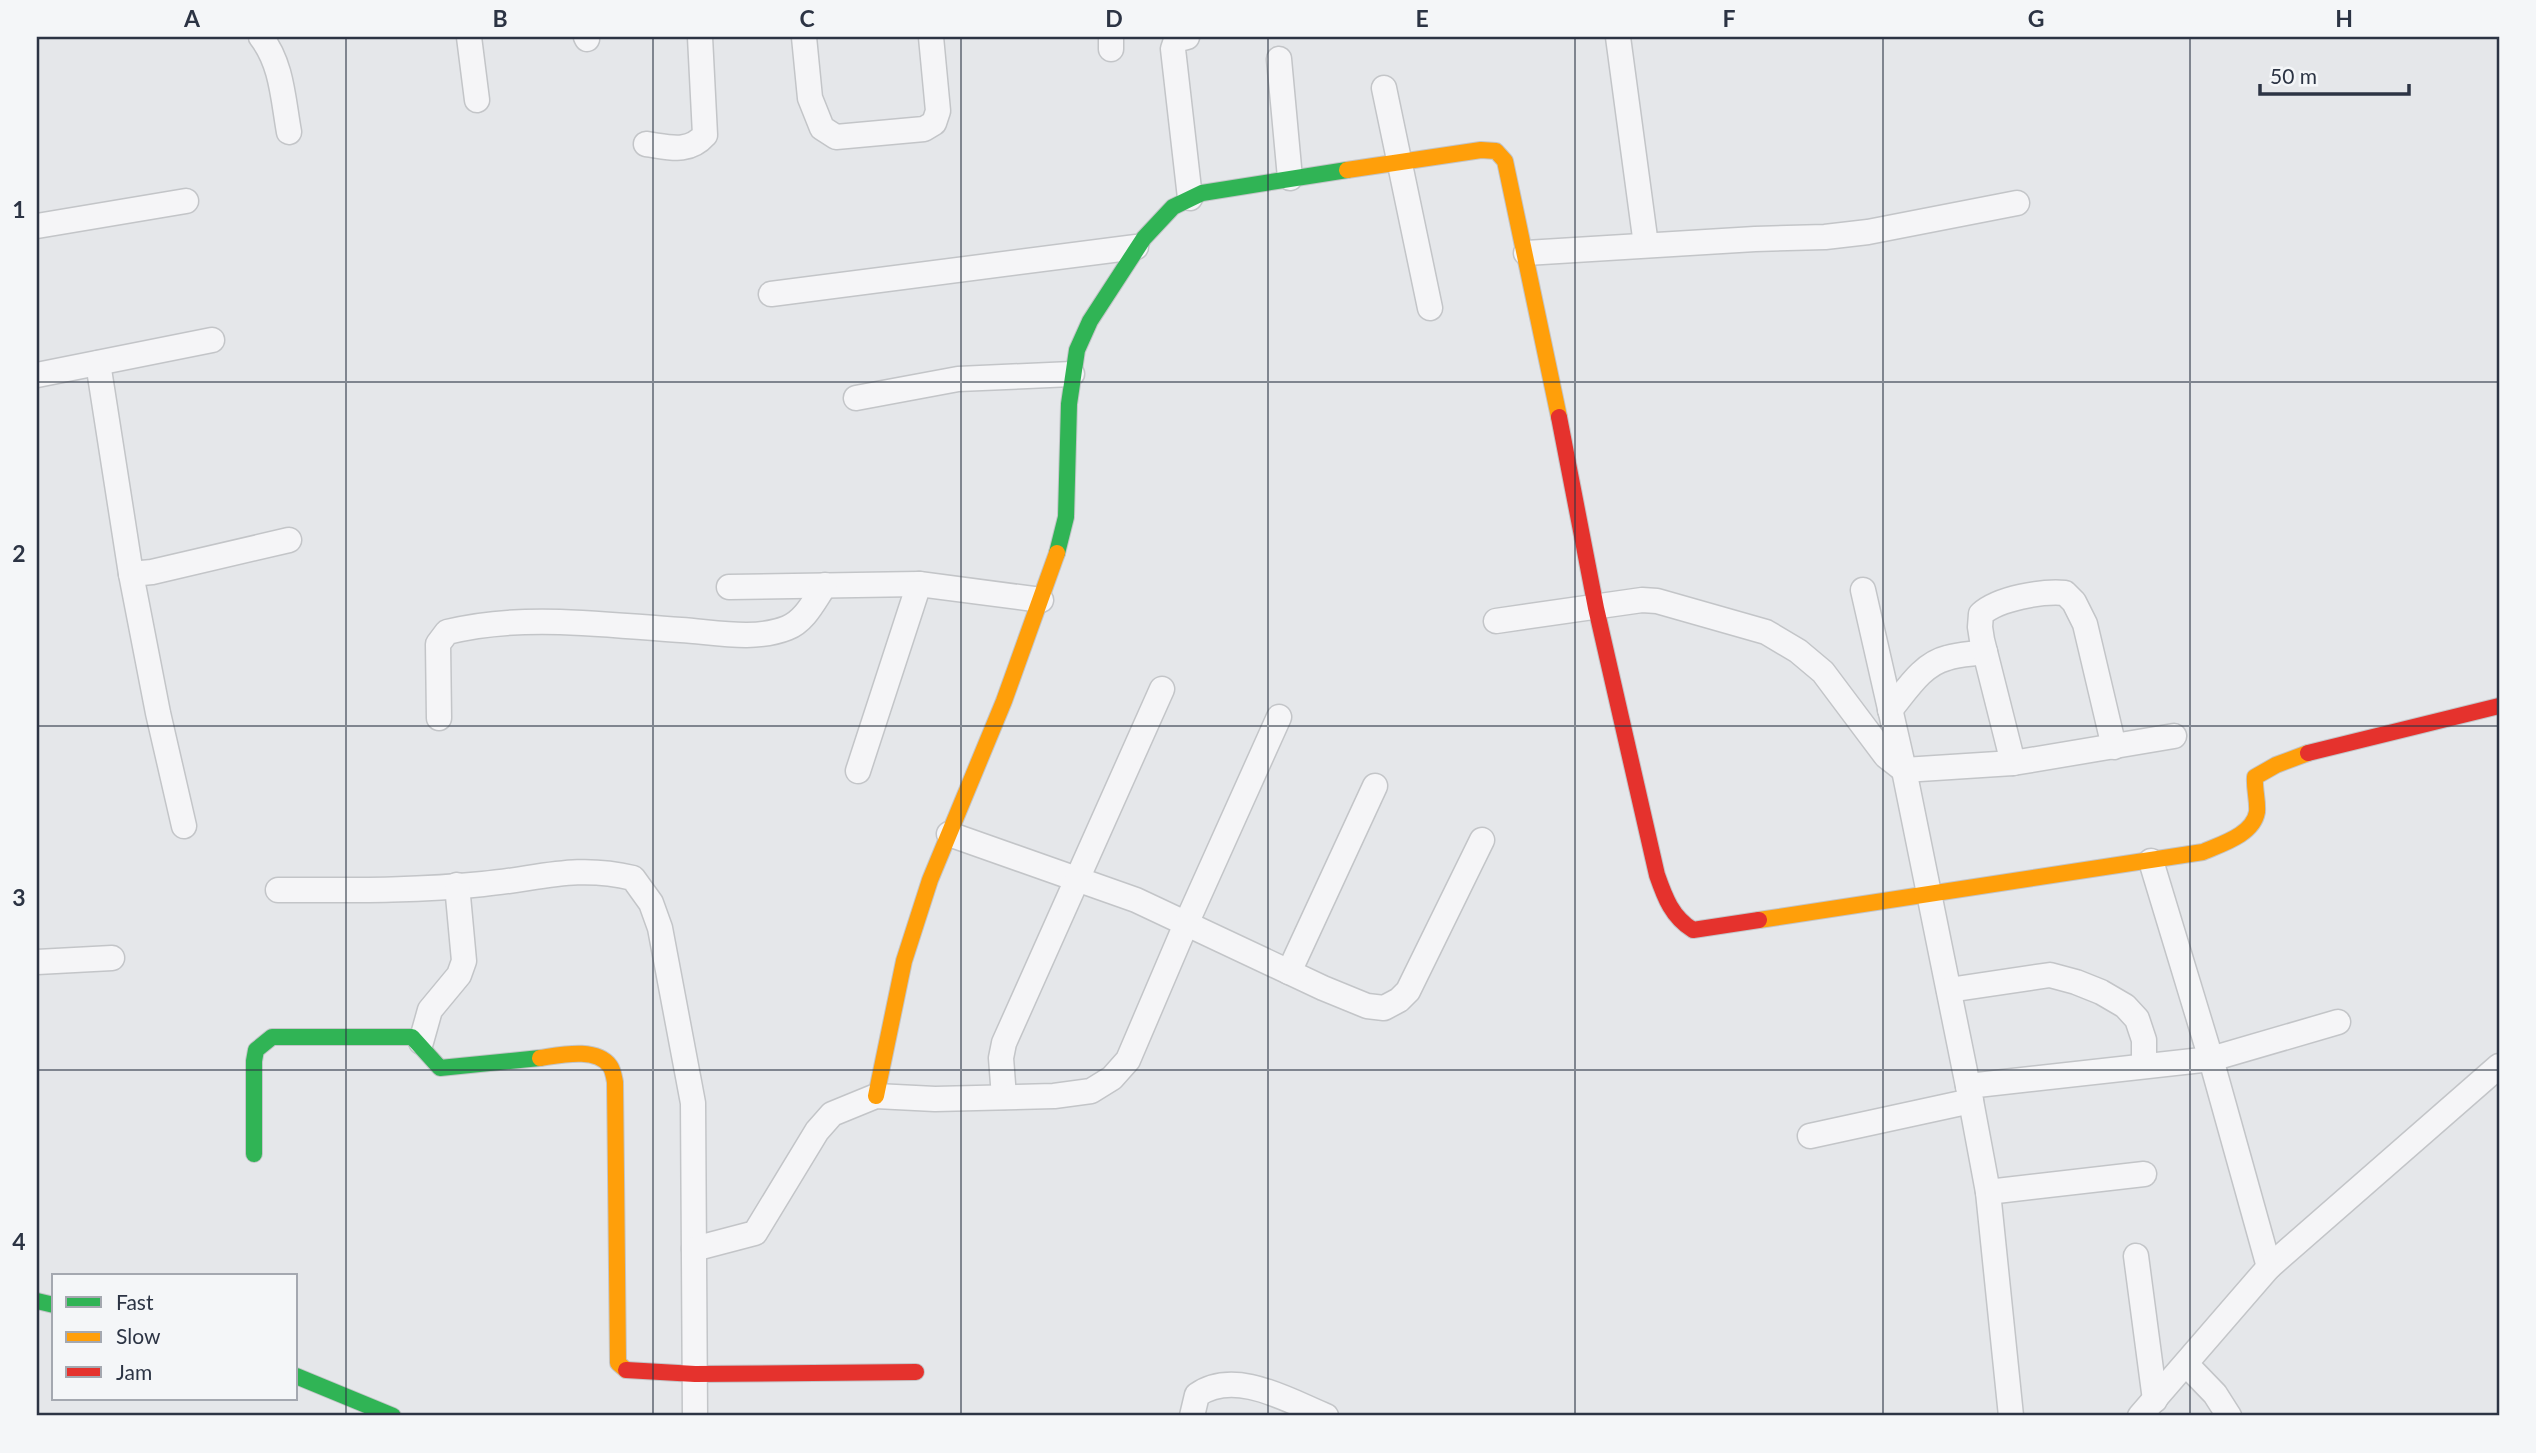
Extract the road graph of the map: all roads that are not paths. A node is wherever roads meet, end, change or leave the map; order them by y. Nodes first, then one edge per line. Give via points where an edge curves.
1 (261, 37) edge
2 (469, 37) edge
3 (700, 37) edge
4 (804, 37) edge
5 (931, 37) edge
6 (1187, 37) edge
7 (1618, 37) edge
8 (1279, 59) dead end
9 (1384, 88) dead end
10 (477, 100) dead end
11 (289, 132) dead end
12 (646, 144) dead end
13 (1399, 162) junction
14 (1290, 178) junction
15 (1189, 198) junction
16 (186, 201) dead end
17 (2017, 202) dead end
18 (37, 226) edge
19 (1646, 245) junction
20 (1136, 247) junction
21 (1526, 253) junction
22 (771, 294) dead end
23 (1430, 308) dead end
24 (212, 340) dead end
25 (98, 363) junction
26 (1072, 374) junction
27 (37, 375) edge
28 (856, 398) dead end
29 (289, 540) dead end
30 (131, 574) junction
31 (919, 584) junction
32 (825, 585) junction
33 (729, 587) dead end
34 (1863, 590) dead end
35 (1041, 600) junction
36 (1596, 608) junction
37 (1496, 621) dead end
38 (1985, 652) junction
39 (1162, 689) dead end
40 (2499, 706) edge
41 (1890, 709) junction
42 (1279, 717) dead end
43 (439, 718) dead end
44 (2174, 736) dead end
45 (2114, 747) junction
46 (2013, 763) junction
47 (1904, 770) junction
48 (858, 771) dead end
49 (1375, 786) dead end
50 (184, 825) dead end
51 (949, 834) junction
52 (1482, 840) dead end
53 (2151, 861) junction
54 (1077, 879) junction
55 (457, 885) junction
56 (278, 890) dead end
57 (1929, 896) junction
58 (1186, 924) junction
59 (112, 958) dead end
60 (37, 962) edge
61 (1289, 972) junction
62 (1949, 990) junction
63 (2338, 1022) dead end
64 (421, 1042) junction
65 (2211, 1059) junction
66 (2144, 1066) junction
67 (2499, 1066) edge
68 (1970, 1093) junction
69 (876, 1096) junction
70 (1004, 1097) junction
71 (1810, 1136) dead end
72 (254, 1154) dead end
73 (2144, 1174) dead end
74 (1988, 1192) junction
75 (694, 1249) junction
76 (2136, 1256) dead end
77 (2269, 1266) junction
78 (2186, 1364) junction
79 (916, 1372) dead end
80 (695, 1374) junction
81 (298, 1377) edge
82 (2148, 1408) edge
83 (393, 1416) edge
84 (695, 1416) edge
85 (1192, 1416) edge
86 (1326, 1416) edge
87 (2011, 1416) edge
88 (2229, 1416) edge

1 - 11 street via 277,64
2 - 10 street
3 - 12 street via 705,135 696,146 684,148
4 - 5 street via 814,112 822,128 836,137 924,129 934,123 938,111
6 - 15 street via 1176,40 1173,49
7 - 19 street
8 - 14 street
9 - 13 street
13 - 14 street
13 - 21 street via 1481,150 1496,152 1508,169
13 - 23 street
14 - 15 street
15 - 20 street via 1173,208
16 - 18 street
17 - 19 street via 1846,234
19 - 21 street
20 - 22 street
20 - 26 street via 1083,334
21 - 36 street
24 - 25 street
25 - 27 street
25 - 30 street
26 - 28 street via 958,379
26 - 35 street via 1067,408 1069,512
29 - 30 street
30 - 50 street
31 - 32 street
31 - 35 street
31 - 48 street
32 - 33 street
32 - 43 street via 800,621 769,633 546,621 494,623 447,632 438,644
34 - 41 street
35 - 51 street
36 - 37 street
36 - 47 street via 1657,601 1766,632 1823,672 1886,756
36 - 57 street via 1657,875 1671,914 1682,925 1693,930
38 - 41 street via 1935,663
38 - 45 street via 1981,614 1989,607 2049,592 2065,593 2085,624
38 - 46 street
39 - 54 street
40 - 53 street via 2269,767 2255,777 2257,811 2251,826 2203,852
41 - 47 street
42 - 58 street
44 - 45 street
45 - 46 street
46 - 47 street
47 - 57 street
49 - 61 street
51 - 54 street
51 - 69 street via 904,961
52 - 61 street via 1399,1000 1384,1008 1367,1006
53 - 57 street
53 - 65 street
54 - 58 street
54 - 70 street via 1004,1043
55 - 56 street
55 - 64 street via 464,961 459,975 430,1010
55 - 75 street via 606,871 633,878 651,903 693,1103
57 - 62 street
58 - 61 street
58 - 70 street via 1128,1060 1112,1078 1091,1091
59 - 60 street
62 - 66 street via 2050,975 2101,992 2125,1006 2137,1020 2144,1040
62 - 68 street
63 - 65 street
64 - 72 street via 412,1037 272,1037 262,1043 254,1061
64 - 80 street via 432,1063 440,1068 574,1054 599,1057 611,1067 615,1082 618,1363 628,1371
65 - 66 street
65 - 77 street
66 - 68 street
67 - 77 street
68 - 71 street
68 - 74 street
69 - 70 street via 904,1100
69 - 75 street via 832,1114 755,1233
73 - 74 street
74 - 87 street
75 - 80 street
76 - 82 street
77 - 78 street
78 - 82 street
78 - 88 street
79 - 80 street
80 - 84 street
81 - 83 street
85 - 86 street via 1197,1395 1209,1386 1224,1385 1259,1390

